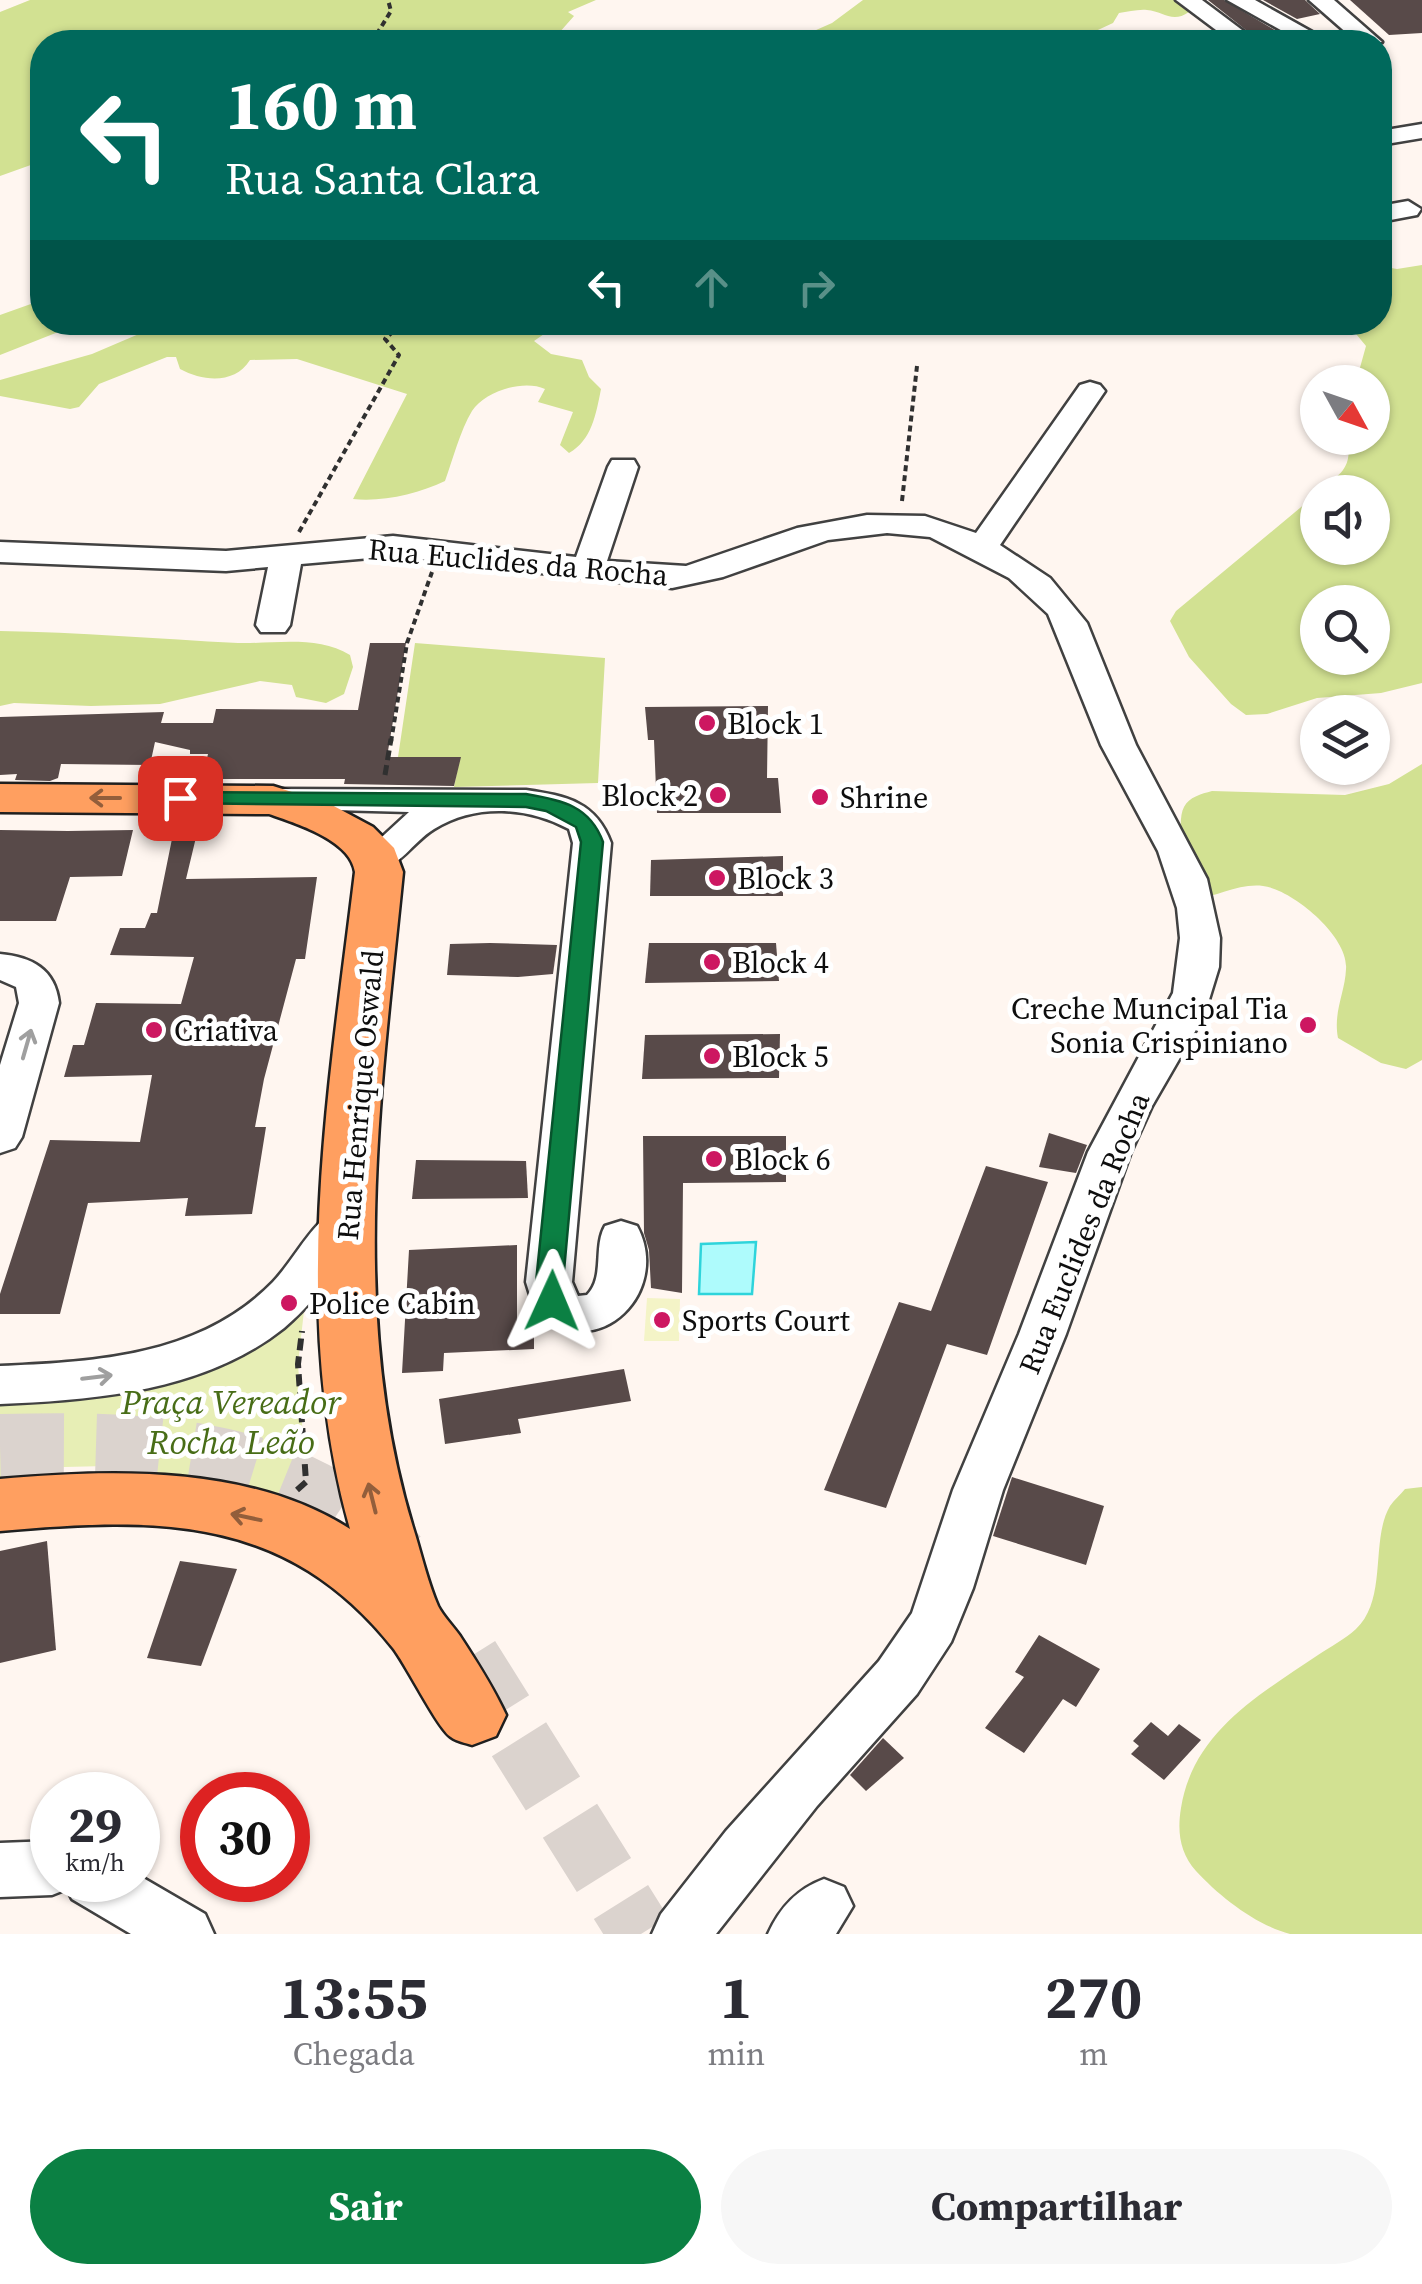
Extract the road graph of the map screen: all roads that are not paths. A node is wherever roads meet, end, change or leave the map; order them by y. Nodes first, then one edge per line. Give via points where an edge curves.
1 (1187, 0) edge
2 (1238, 0) edge
3 (1320, 0) edge
4 (1229, 30) edge
5 (1295, 30) edge
6 (1356, 30) edge
7 (1392, 112) edge
8 (1422, 114) edge
9 (1422, 132) edge
10 (1392, 136) edge
11 (1408, 209) dead end
12 (1392, 212) edge
13 (1090, 391) dead end
14 (622, 468) dead end
15 (979, 546) junction
16 (0, 552) edge
17 (286, 556) junction
18 (588, 569) junction
19 (273, 625) dead end
20 (0, 798) edge
21 (472, 799) junction
22 (273, 800) junction
23 (377, 859) junction
24 (0, 967) edge
25 (0, 1137) edge
26 (346, 1222) junction
27 (621, 1238) dead end
28 (0, 1386) edge
29 (0, 1505) edge
30 (412, 1624) junction
31 (472, 1715) tunnel mouth
32 (30, 1869) edge
33 (0, 1870) edge
34 (130, 1902) edge
35 (186, 1934) edge
36 (682, 1934) edge

1 - 4 street
2 - 5 street
3 - 6 street
7 - 8 street
9 - 10 street
11 - 12 street
13 - 15 street via 995,533
14 - 18 street
15 - 18 street, Rua Euclides da Rocha via 942,530 900,524 788,540 691,577
15 - 36 street, Rua Euclides da Rocha via 1052,598 1070,624 1122,755 1188,879 1200,939 1196,995 1120,1128 978,1492 940,1615 887,1692 812,1771
16 - 17 street, Rua Euclides da Rocha via 226,562
17 - 18 street, Rua Euclides da Rocha via 370,546
17 - 19 street
22 -> 20 main road
21 - 22 street
21 - 23 street via 420,822
21 - 27 street via 552,805 575,814 590,832 552,1301 571,1313 604,1308 615,1296
22 - 23 main road via 333,824
23 - 26 main road, Rua Henrique Oswald
25 -> 24 street via 39,1003 38,986 28,974
28 -> 26 street via 161,1365 232,1337 285,1298
30 -> 26 main road, Rua Henrique Oswald via 378,1522 355,1413
30 -> 29 main road via 355,1564 260,1520 129,1498
30 - 31 main road
32 - 33 street
34 - 35 street

